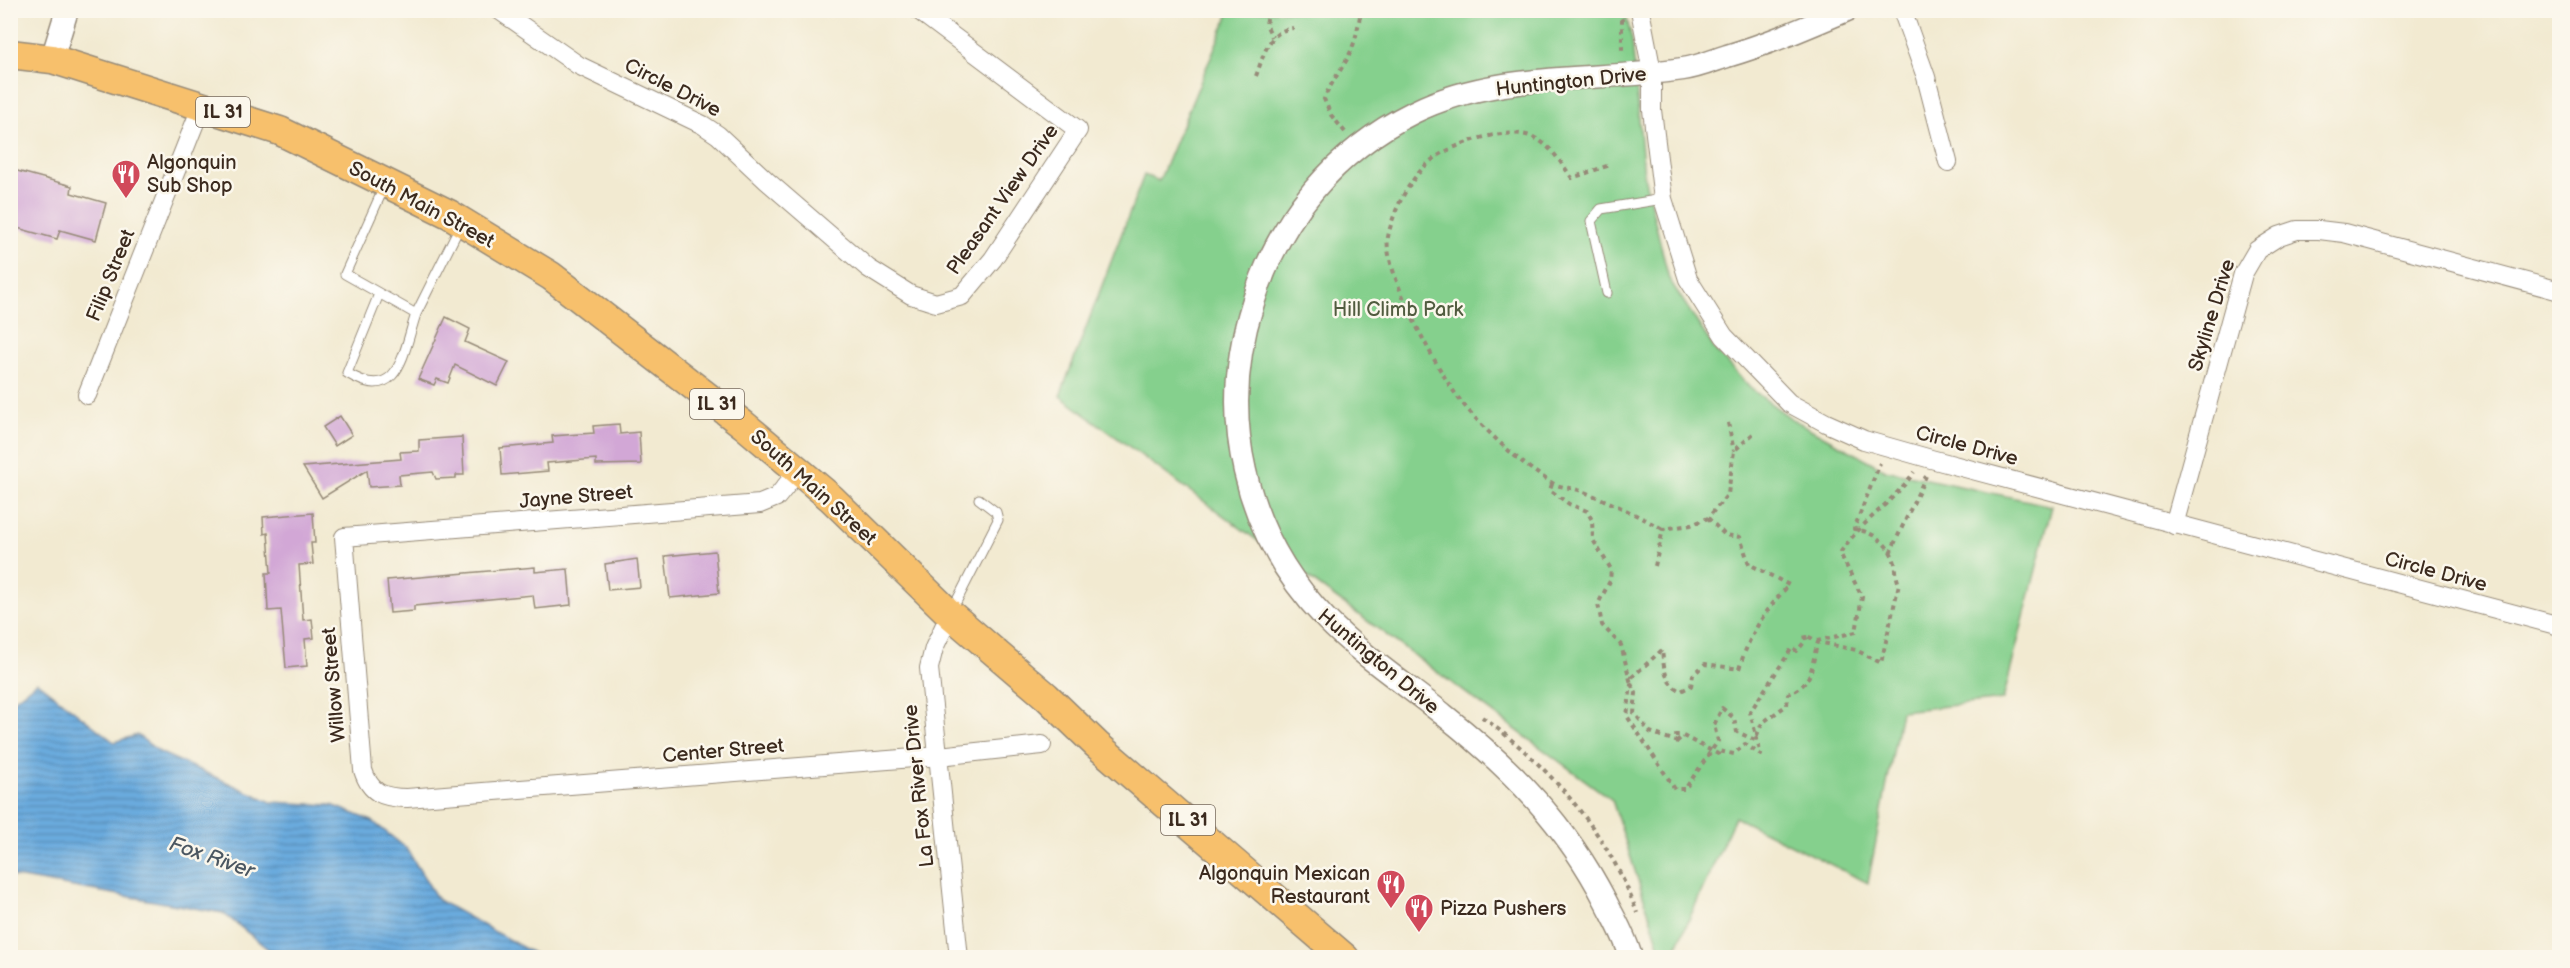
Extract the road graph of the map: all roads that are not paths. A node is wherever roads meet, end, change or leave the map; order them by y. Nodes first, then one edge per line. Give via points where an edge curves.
1 (67, 10) edge
2 (499, 10) edge
3 (918, 10) edge
4 (1640, 10) edge
5 (1847, 10) edge
6 (1902, 10) edge
7 (10, 54) edge
8 (52, 60) junction
9 (1652, 72) junction
10 (202, 105) junction
11 (1948, 162) dead end
12 (386, 183) junction
13 (1664, 200) junction
14 (462, 222) junction
15 (868, 268) joint
16 (2559, 291) edge
17 (1607, 293) dead end
18 (379, 294) junction
19 (416, 314) junction
20 (87, 395) dead end
21 (798, 471) junction
22 (979, 499) dead end
23 (2174, 525) junction
24 (344, 537) joint
25 (950, 614) junction
26 (2559, 626) edge
27 (1042, 745) dead end
28 (939, 756) junction
29 (407, 798) joint
30 (960, 957) edge
31 (1345, 957) edge
32 (1631, 957) edge

1 - 8 street
2 - 15 street, Circle Drive via 578,65 687,116 718,135
3 - 15 street, Pleasant View Drive via 1078,130 993,259 962,296 945,303 926,301 897,288
4 - 9 street, Circle Drive
5 - 9 street, Huntington Drive via 1770,43 1686,69
6 - 11 street via 1926,77
7 - 8 main road, South Main Street / IL 31
8 - 10 main road, South Main Street / IL 31
9 - 13 street, Circle Drive via 1652,110
9 - 32 street, Huntington Drive via 1521,82 1444,98 1357,147 1312,190 1276,246 1251,309 1236,380 1236,417 1250,491 1261,522 1292,577 1345,637 1447,717 1543,804 1587,864
10 - 12 main road, South Main Street / IL 31 via 280,131
10 - 20 street, Filip Street
12 - 14 main road, South Main Street / IL 31
12 - 18 lane via 345,274
13 - 17 lane via 1601,209 1592,221
13 - 23 street, Circle Drive via 1688,279 1724,336 1789,402 1864,440
14 - 19 lane
14 - 21 main road, South Main Street / IL 31 via 551,276 736,418
16 - 23 street, Skyline Drive via 2344,233 2296,230 2279,236 2257,250 2243,274
18 - 19 lane
18 - 19 lane via 347,373 360,381 375,385 389,381 398,369
21 - 24 street, Jayne Street via 777,497 760,504
21 - 25 main road, South Main Street / IL 31
22 - 25 lane via 996,512 998,520
23 - 26 street, Circle Drive
24 - 29 street, Willow Street via 363,770 377,794
25 - 28 street, La Fox River Drive via 929,661
25 - 31 main road, South Main Street / IL 31
27 - 28 street, Center Street
28 - 29 street, Center Street
28 - 30 street, La Fox River Drive

